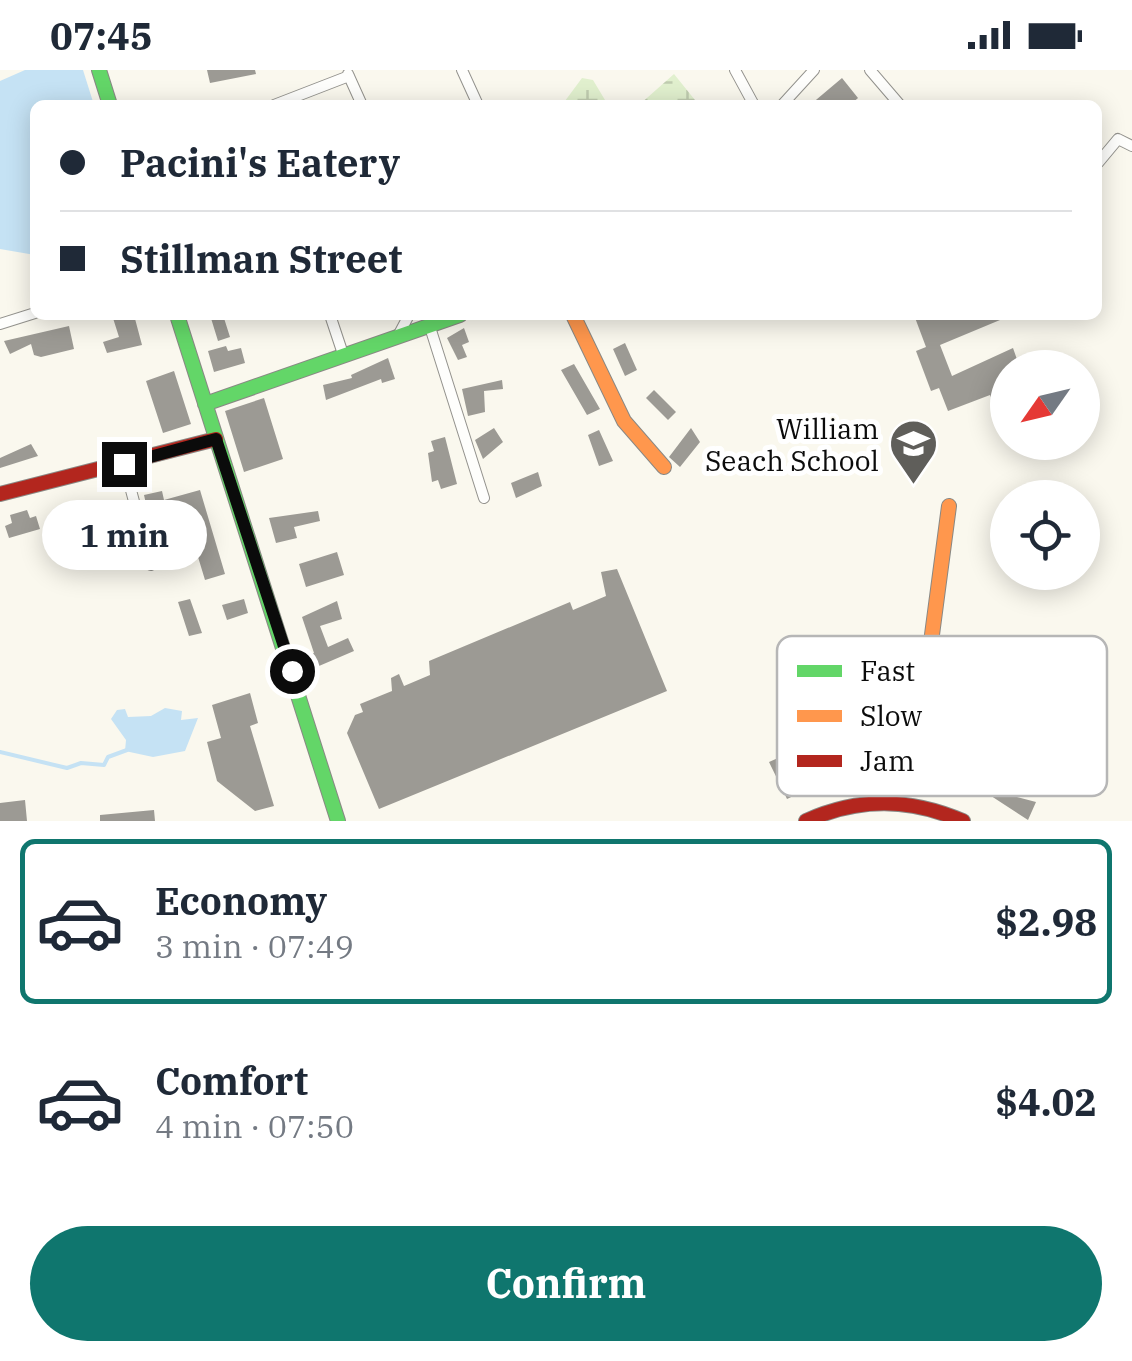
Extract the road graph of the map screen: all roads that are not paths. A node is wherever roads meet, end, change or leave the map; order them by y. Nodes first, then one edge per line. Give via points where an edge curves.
1 (99, 70) edge
2 (462, 70) edge
3 (735, 70) edge
4 (814, 70) edge
5 (870, 70) edge
6 (348, 73) edge
7 (108, 100) edge
8 (286, 100) edge
9 (360, 100) edge
10 (476, 100) edge
11 (751, 100) edge
12 (787, 100) edge
13 (896, 100) edge
14 (1132, 146) edge
15 (1102, 158) edge
16 (30, 315) edge
17 (179, 320) edge
18 (332, 320) edge
19 (407, 320) edge
20 (442, 320) edge
21 (576, 320) edge
22 (0, 324) edge
23 (428, 324) junction
24 (400, 332) junction
25 (343, 354) junction
26 (206, 404) junction
27 (216, 439) junction
28 (124, 464) junction
29 (664, 467) dead end
30 (0, 494) edge
31 (484, 498) dead end
32 (949, 506) dead end
33 (152, 565) dead end
34 (932, 636) edge
35 (883, 796) edge
36 (881, 800) junction
37 (338, 821) edge
38 (806, 821) edge
39 (964, 821) edge

1 - 7 street
2 - 10 street
3 - 11 street
4 - 12 street
5 - 13 street
6 - 8 street
6 - 9 street
14 - 15 street via 1118,139
16 - 22 street
17 - 26 street
18 - 25 street
19 - 24 street
20 - 23 street
21 - 29 street via 624,422
23 - 24 street
23 - 31 street
24 - 25 street
25 - 26 street
26 - 27 street
27 - 28 street
27 - 37 street
28 - 30 street
28 - 33 street
32 - 34 street
35 - 36 street
36 - 38 street
36 - 39 street

